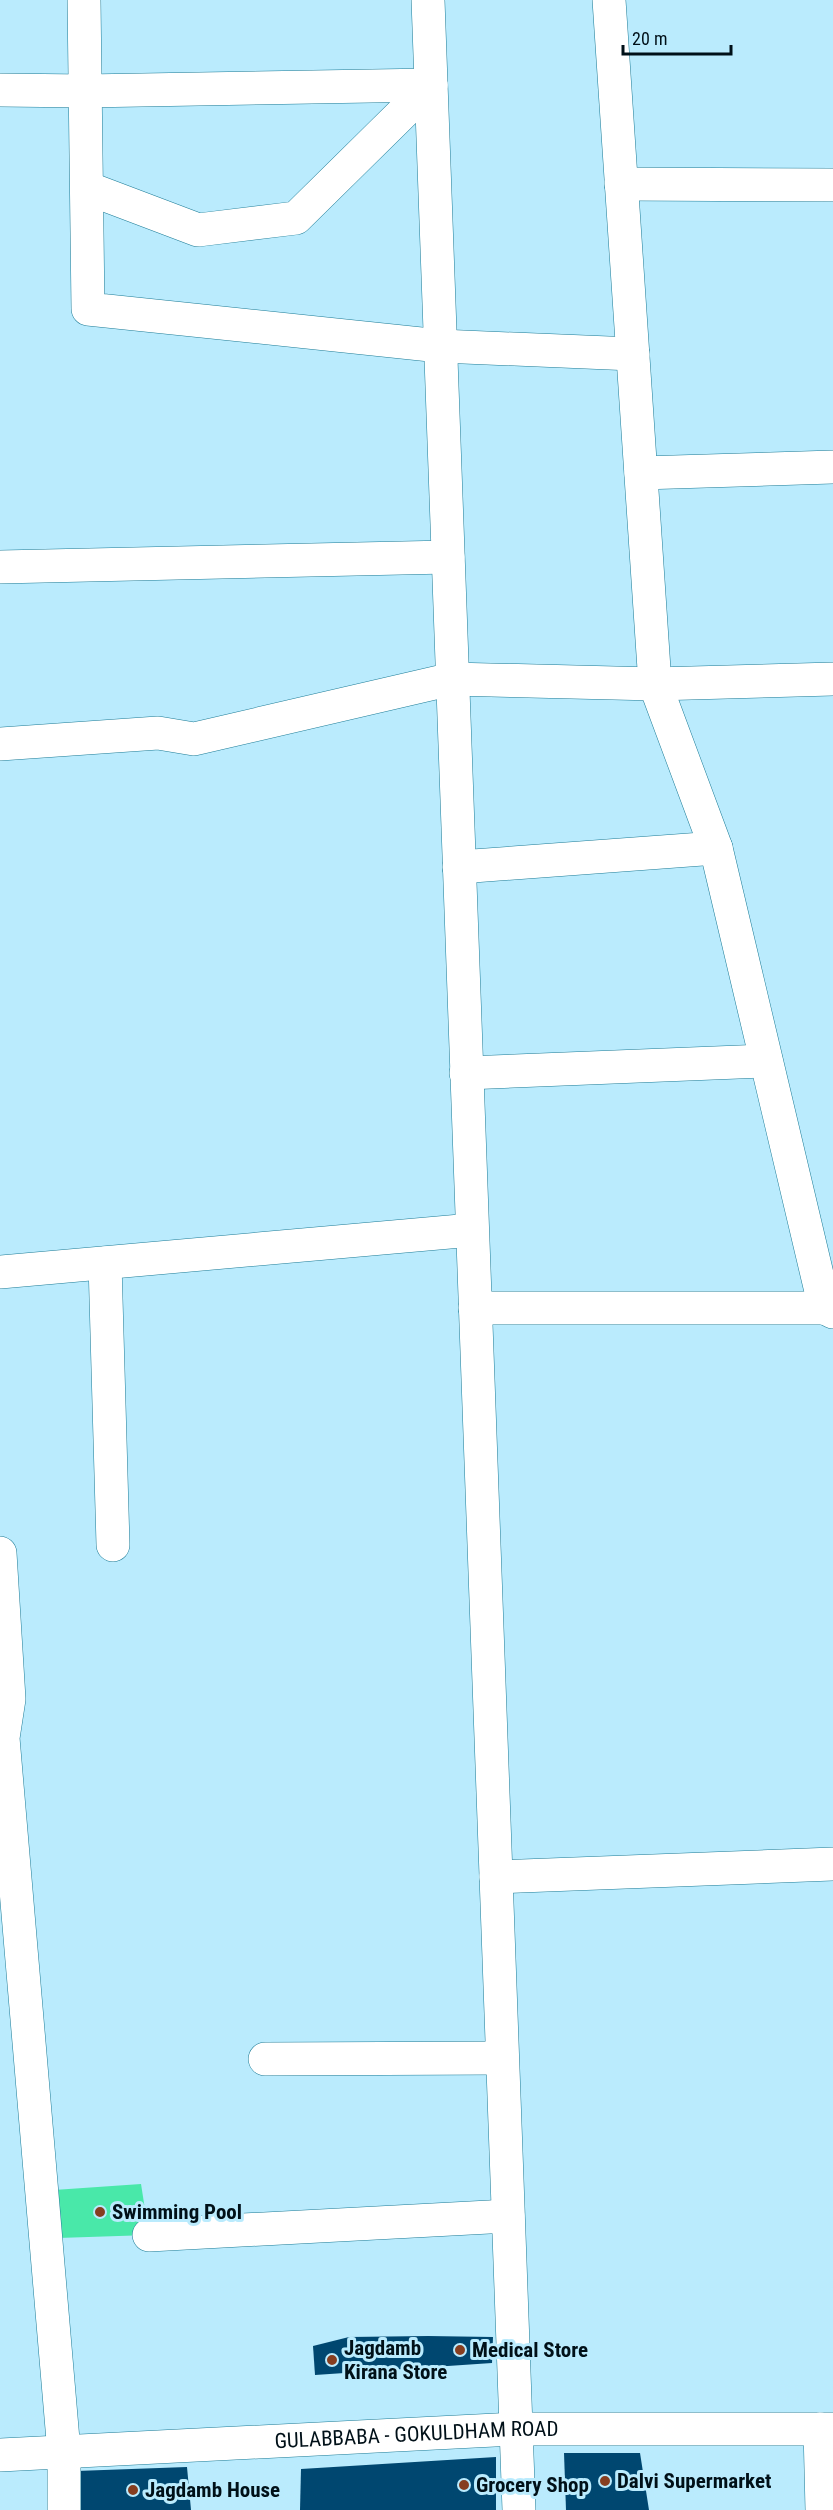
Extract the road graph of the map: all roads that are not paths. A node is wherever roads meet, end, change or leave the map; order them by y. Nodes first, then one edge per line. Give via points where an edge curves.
1 (84, 0) edge
2 (428, 0) edge
3 (609, 0) edge
4 (431, 84) junction
5 (0, 90) edge
6 (85, 91) junction
7 (621, 184) junction
8 (833, 185) edge
9 (87, 188) junction
10 (440, 346) junction
11 (633, 354) junction
12 (833, 467) edge
13 (641, 473) junction
14 (448, 557) junction
15 (0, 567) edge
16 (452, 679) junction
17 (833, 679) edge
18 (655, 684) junction
19 (0, 744) edge
20 (716, 848) junction
21 (459, 867) junction
22 (766, 1061) junction
23 (466, 1073) junction
24 (472, 1230) junction
25 (105, 1263) junction
26 (0, 1272) edge
27 (475, 1308) junction
28 (829, 1310) edge
29 (113, 1545) dead end
30 (0, 1553) edge
31 (833, 1864) edge
32 (496, 1877) junction
33 (502, 2058) junction
34 (265, 2059) dead end
35 (508, 2216) junction
36 (149, 2235) dead end
37 (516, 2429) junction
38 (826, 2429) edge
39 (64, 2452) junction
40 (0, 2455) edge
41 (64, 2510) edge
42 (519, 2510) edge
43 (822, 2510) edge

1 - 6 street
2 - 4 street
3 - 7 street
4 - 6 street
4 - 9 street via 296,218 198,230
4 - 10 street
5 - 6 street
6 - 9 street
7 - 8 street
7 - 11 street
9 - 10 street via 88,309
10 - 11 street
10 - 14 street
11 - 13 street
12 - 13 street
13 - 18 street
14 - 15 street
14 - 16 street
16 - 18 street
16 - 19 street via 194,739 158,733
16 - 21 street
17 - 18 street
18 - 20 street
20 - 21 street
20 - 22 street
21 - 23 street
22 - 23 street
22 - 28 street
23 - 24 street
24 - 25 street
24 - 27 street
25 - 26 street
25 - 29 street
27 - 28 street
27 - 32 street
30 - 39 street via 9,1699 3,1738
31 - 32 street
32 - 33 street
33 - 34 street
33 - 35 street
35 - 36 street
35 - 37 street
37 - 38 street, GULABBABA - GOKULDHAM ROAD
37 - 39 street, GULABBABA - GOKULDHAM ROAD
37 - 42 street
38 - 43 street
39 - 40 street, GULABBABA - GOKULDHAM ROAD
39 - 41 street

